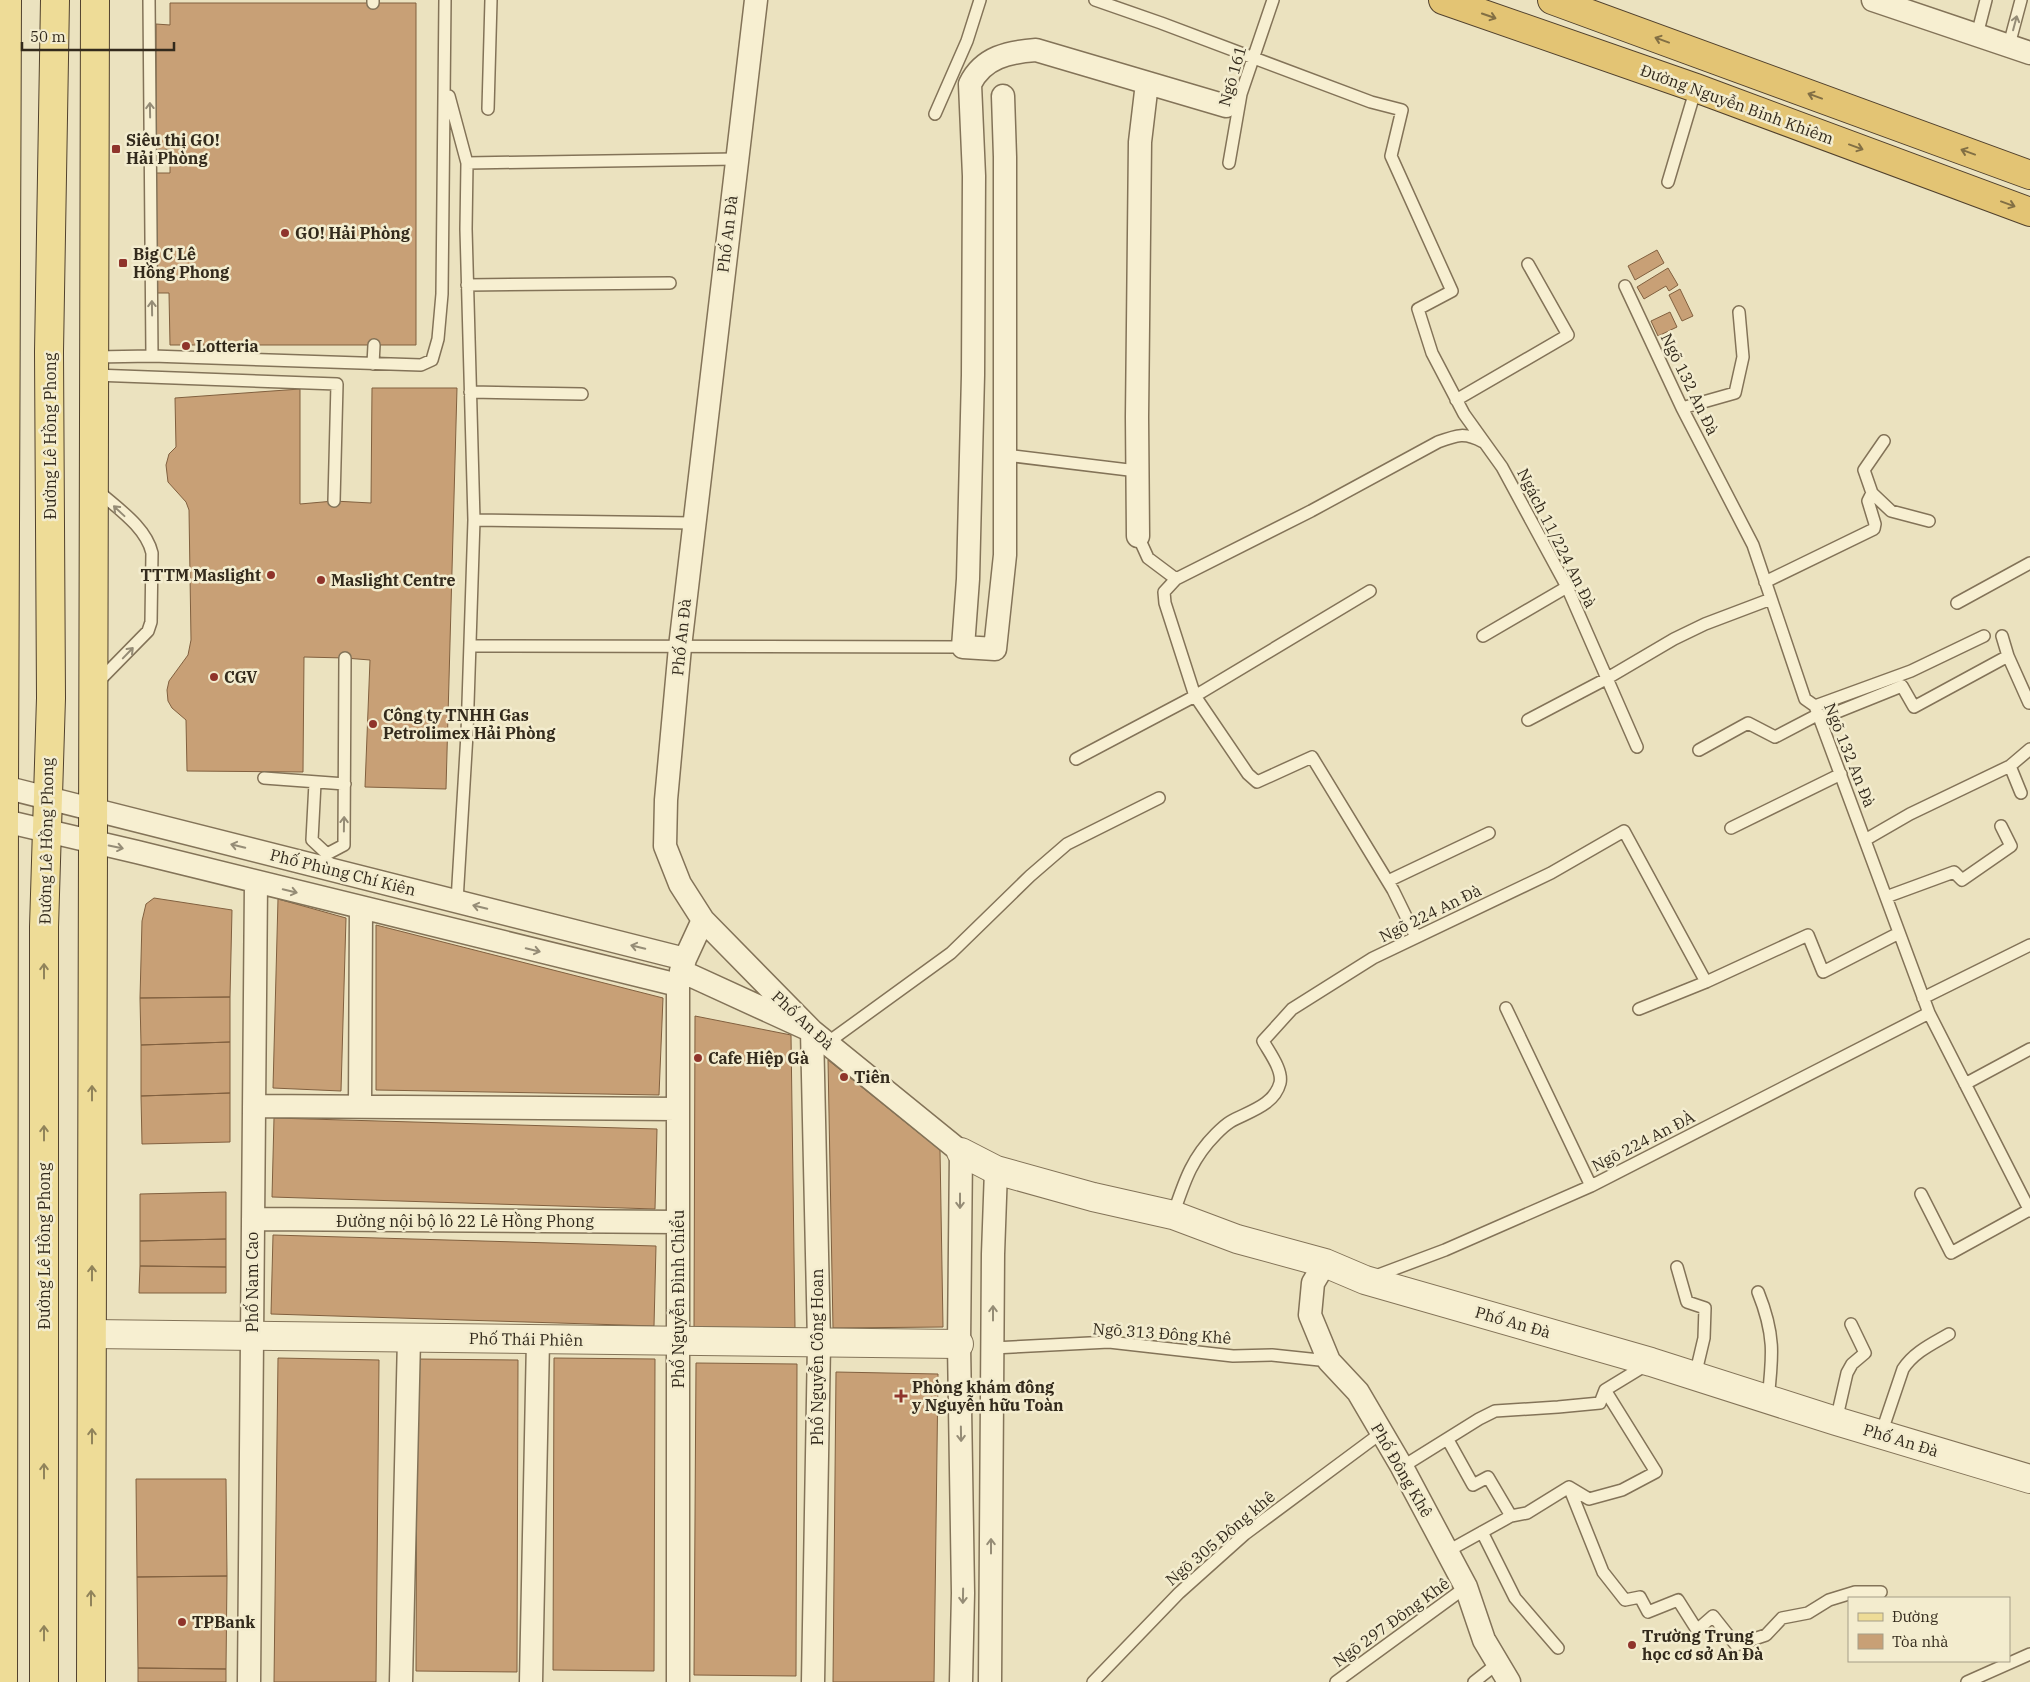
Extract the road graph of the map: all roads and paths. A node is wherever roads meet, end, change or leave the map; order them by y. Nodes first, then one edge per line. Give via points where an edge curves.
1 (7, 0) edge
2 (55, 0) edge
3 (95, 0) edge
4 (149, 0) edge
5 (445, 0) edge
6 (491, 0) edge
7 (756, 0) edge
8 (980, 0) edge
9 (1095, 0) edge
10 (1273, 0) edge
11 (1443, 0) edge
12 (1552, 0) edge
13 (1872, 0) edge
14 (1986, 0) edge
15 (2021, 0) edge
16 (1977, 35) junction
17 (2009, 45) junction
18 (2030, 53) edge
19 (1254, 58) junction
20 (445, 83) junction
21 (1147, 83) junction
22 (1696, 88) junction
23 (1003, 96) dead end
24 (1226, 106) dead end
25 (488, 108) dead end
26 (935, 114) dead end
27 (736, 158) junction
28 (467, 163) junction
29 (1229, 163) dead end
30 (2030, 175) edge
31 (1668, 182) dead end
32 (2030, 212) edge
33 (1528, 264) dead end
34 (670, 283) dead end
35 (467, 285) junction
36 (1625, 286) dead end
37 (1740, 312) dead end
38 (374, 345) dead end
39 (152, 356) junction
40 (373, 364) junction
41 (94, 366) junction
42 (470, 392) junction
43 (582, 394) dead end
44 (1456, 400) junction
45 (1682, 408) junction
46 (1884, 441) dead end
47 (1485, 443) junction
48 (1005, 455) junction
49 (1137, 470) junction
50 (94, 487) junction
51 (1872, 493) junction
52 (334, 502) dead end
53 (474, 520) junction
54 (1930, 521) dead end
55 (693, 523) junction
56 (1138, 536) joint
57 (2030, 563) edge
58 (1176, 579) junction
59 (1765, 582) junction
60 (1567, 587) junction
61 (1370, 591) dead end
62 (1771, 599) junction
63 (1957, 603) dead end
64 (1483, 636) dead end
65 (1984, 636) dead end
66 (2002, 636) dead end
67 (470, 646) junction
68 (680, 647) junction
69 (963, 647) junction
70 (2008, 656) junction
71 (346, 658) dead end
72 (1606, 679) junction
73 (93, 687) junction
74 (1195, 696) junction
75 (2029, 703) edge
76 (1818, 713) junction
77 (1528, 720) dead end
78 (1637, 747) dead end
79 (2030, 749) edge
80 (1699, 750) dead end
81 (1076, 759) dead end
82 (2010, 766) junction
83 (1841, 774) junction
84 (264, 778) dead end
85 (315, 783) junction
86 (345, 784) junction
87 (2, 786) edge
88 (2020, 794) dead end
89 (47, 798) junction
90 (1159, 798) dead end
91 (93, 808) junction
92 (2, 821) edge
93 (2001, 826) dead end
94 (1731, 828) dead end
95 (46, 830) junction
96 (1489, 833) dead end
97 (1866, 840) junction
98 (92, 842) junction
99 (332, 865) junction
100 (256, 882) junction
101 (1388, 882) junction
102 (1886, 897) junction
103 (457, 901) junction
104 (351, 905) junction
105 (703, 920) junction
106 (1899, 933) junction
107 (1416, 937) junction
108 (2030, 945) edge
109 (681, 972) junction
110 (1706, 982) junction
111 (1923, 998) junction
112 (1506, 1008) dead end
113 (1639, 1009) dead end
114 (1929, 1013) junction
115 (820, 1037) junction
116 (2030, 1050) edge
117 (1965, 1084) junction
118 (254, 1106) junction
119 (360, 1106) junction
120 (676, 1109) junction
121 (960, 1152) junction
122 (996, 1170) junction
123 (1591, 1186) junction
124 (1922, 1194) dead end
125 (2030, 1211) edge
126 (1173, 1214) junction
127 (253, 1219) junction
128 (678, 1222) junction
129 (1325, 1263) junction
130 (1677, 1267) dead end
131 (1365, 1280) junction
132 (1758, 1292) dead end
133 (1851, 1324) dead end
134 (92, 1334) junction
135 (1949, 1334) dead end
136 (252, 1336) junction
137 (409, 1338) junction
138 (538, 1340) junction
139 (678, 1341) junction
140 (820, 1343) junction
141 (959, 1344) junction
142 (993, 1348) junction
143 (1329, 1361) junction
144 (1651, 1362) junction
145 (1696, 1376) junction
146 (1605, 1390) junction
147 (1768, 1399) junction
148 (1836, 1421) junction
149 (1381, 1433) junction
150 (1881, 1434) junction
151 (1448, 1440) junction
152 (1402, 1467) junction
153 (2030, 1479) edge
154 (1569, 1487) junction
155 (1511, 1516) junction
156 (1482, 1532) junction
157 (1448, 1551) junction
158 (1466, 1588) junction
159 (1881, 1592) dead end
160 (1558, 1648) dead end
161 (2030, 1654) edge
162 (1504, 1673) edge
163 (2, 1682) edge
164 (44, 1682) edge
165 (91, 1682) edge
166 (249, 1682) edge
167 (401, 1682) edge
168 (531, 1682) edge
169 (678, 1682) edge
170 (813, 1682) edge
171 (961, 1682) edge
172 (990, 1682) edge
173 (1093, 1682) edge
174 (1336, 1682) edge
175 (1474, 1682) edge
176 (1968, 1682) edge

1 - 87 main road
2 - 89 main road, Đường Lê Hồng Phong via 49,352 51,698
3 - 41 main road
39 -> 4 lane
5 - 20 lane
6 - 25 lane
7 - 27 street, Phố An Đà
8 - 26 lane via 967,41
9 - 19 lane
10 - 19 lane, Ngõ 161
11 -> 22 highway, Đường Nguyễn Bỉnh Khiêm
30 -> 12 highway
13 - 16 street
14 - 16 lane
17 -> 15 lane
16 - 17 street
17 - 18 street
19 - 29 lane, Ngõ 161 via 1242,94
19 - 44 lane, Ngách 11/224 An Đà via 1371,102 1402,110 1391,156 1452,292 1418,309 1432,353
20 - 28 lane
20 - 40 lane via 442,294 438,339 428,363
21 - 24 street
21 - 49 street via 1140,142
21 - 69 street via 1036,50 994,59 978,72 970,84 974,176 973,375
22 - 31 lane
22 -> 32 highway, Đường Nguyễn Bỉnh Khiêm
23 - 48 street
27 - 28 lane
27 - 55 street, Phố An Đà
28 - 35 lane
33 - 44 lane via 1568,335
34 - 35 lane
35 - 42 lane
36 - 45 lane, Ngõ 132 An Đà
37 - 45 lane via 1743,357 1735,393
38 - 40 lane
39 - 40 lane
39 - 41 lane
41 - 50 main road
41 - 52 lane via 337,384
42 - 43 lane
42 - 53 lane
44 - 47 lane, Ngách 11/224 An Đà
45 - 59 lane, Ngõ 132 An Đà via 1753,545
46 - 51 lane via 1864,470
47 - 58 lane via 1472,436 1456,435 1438,442
47 - 60 lane, Ngách 11/224 An Đà via 1502,467
48 - 49 lane
48 - 69 street via 1005,555 995,649
49 - 56 street
50 - 73 main road
73 -> 50 lane via 148,631 151,622 152,553 142,531
51 - 54 lane via 1891,511
51 - 59 lane via 1868,501 1876,524 1874,529
53 - 55 lane
53 - 67 lane
55 - 68 street, Phố An Đà
56 - 58 lane via 1148,558
57 - 63 lane
58 - 74 lane via 1164,592 1165,603
59 - 62 lane, Ngõ 132 An Đà
60 - 64 lane
60 - 72 lane, Ngách 11/224 An Đà
61 - 74 lane
62 - 72 lane via 1674,639
62 - 76 lane, Ngõ 132 An Đà via 1806,699
65 - 76 lane
66 - 70 lane
67 - 68 lane
67 - 103 lane
68 - 69 lane
68 - 105 street, Phố An Đà via 666,800 666,846 680,884
70 - 75 lane
70 - 76 lane via 1914,707 1902,686
71 - 86 lane
72 - 77 lane
72 - 78 lane, Ngách 11/224 An Đà
73 - 91 main road
74 - 81 lane
74 - 101 lane via 1248,774 1257,782 1312,757
76 - 80 lane via 1775,737 1748,722
76 - 83 lane, Ngõ 132 An Đà
79 - 82 lane
82 - 88 lane
82 - 97 lane via 1910,814
83 - 94 lane
83 - 97 lane, Ngõ 132 An Đà
84 - 85 lane
85 - 86 lane
85 - 99 lane via 312,840
99 -> 86 lane via 344,845
87 - 89 street, Phố Phùng Chí Kiên
87 - 92 main road
89 - 91 street, Phố Phùng Chí Kiên
89 - 95 main road, Đường Lê Hồng Phong
90 - 115 lane via 1067,844 951,953
91 - 98 main road
99 -> 91 street, Phố Phùng Chí Kiên
92 - 95 street, Phố Phùng Chí Kiên
92 - 163 main road
93 - 102 lane via 2011,846 1962,880 1954,872
95 - 98 street, Phố Phùng Chí Kiên
164 -> 95 main road, Đường Lê Hồng Phong
96 - 101 lane
97 - 102 lane, Ngõ 132 An Đà
98 -> 100 street, Phố Phùng Chí Kiên
134 -> 98 main road
99 - 103 street, Phố Phùng Chí Kiên
99 - 104 street
100 -> 104 street, Phố Phùng Chí Kiên
100 - 118 street, Phố Nam Cao
101 - 107 lane
102 - 106 lane, Ngõ 132 An Đà
109 -> 103 street, Phố Phùng Chí Kiên
104 -> 109 street, Phố Phùng Chí Kiên
104 - 119 street
105 - 109 street, Phố Nguyễn Đình Chiểu
105 - 115 street, Phố An Đà
106 - 110 lane via 1823,972 1808,935
106 - 111 lane, Ngõ 132 An Đà
107 - 110 lane, Ngõ 224 An Đà via 1551,873 1624,831
107 - 126 lane, Ngõ 224 An Đà via 1373,958 1292,1009 1263,1041 1278,1068 1280,1081 1276,1091 1253,1111 1229,1122 1209,1142 1189,1168
108 - 111 lane
109 - 115 street
109 - 120 street, Phố Nguyễn Đình Chiểu
110 - 113 lane
111 - 114 lane, Ngõ 132 An Đà
112 - 123 lane
114 - 117 lane, Ngõ 132 An Đà
114 - 123 lane, Ngõ 224 An ĐÀ
115 - 121 street, Phố An Đà
115 - 140 street, Phố Nguyễn Công Hoan
116 - 117 lane
117 - 125 lane, Ngõ 132 An Đà
118 - 119 street
118 - 127 street, Phố Nam Cao
119 - 120 street
120 - 128 street, Phố Nguyễn Đình Chiểu
121 - 122 street, Phố An Đà
121 -> 141 street
122 - 126 street, Phố An Đà via 1093,1197
142 -> 122 street
123 - 131 lane, Ngõ 224 An ĐÀ via 1445,1250
124 - 125 lane via 1951,1253
126 - 129 street, Phố An Đà via 1237,1239
127 - 128 street, Đường nội bộ lô 22 Lê Hồng Phong
127 - 136 street, Phố Nam Cao
128 - 139 street, Phố Nguyễn Đình Chiểu
129 - 131 street, Phố An Đà
129 - 143 street, Phố Đông Khê via 1314,1283 1310,1315
130 - 145 lane via 1688,1302 1704,1308 1704,1338
131 - 144 street, Phố An Đà
132 - 147 lane via 1771,1335 1773,1357
133 - 148 lane via 1865,1353 1852,1364 1848,1373
134 - 136 street, Phố Thái Phiên
165 -> 134 main road
135 - 150 lane via 1909,1360
136 - 137 street, Phố Thái Phiên
136 - 166 street, Phố Nam Cao
137 - 138 street, Phố Thái Phiên
137 - 167 street
138 - 139 street, Phố Thái Phiên
138 - 168 street
139 - 140 street, Phố Thái Phiên
139 - 169 street, Phố Nguyễn Đình Chiểu
140 - 141 street, Phố Thái Phiên
140 - 170 street, Phố Nguyễn Công Hoan
141 -> 171 street via 963,1593
142 - 143 lane, Ngõ 313 Đông Khê via 1109,1342 1233,1356 1272,1355
172 -> 142 street
143 - 149 street, Phố Đông Khê via 1358,1392
144 - 145 street, Phố An Đà
144 - 146 lane
145 - 147 street, Phố An Đà
146 - 151 lane via 1600,1403 1496,1411
146 - 154 lane via 1656,1472 1622,1490 1589,1499
147 - 148 street, Phố An Đà
148 - 150 street, Phố An Đà
149 - 152 street, Phố Đông Khê
149 - 173 lane, Ngõ 305 Đông khê via 1245,1534 1179,1593
150 - 153 street, Phố An Đà
151 - 152 lane
151 - 155 lane via 1473,1485 1488,1477
152 - 157 street, Phố Đông Khê
154 - 155 lane via 1527,1513
154 - 159 lane via 1603,1572 1625,1600 1640,1598 1648,1612 1678,1600 1698,1630 1713,1616 1736,1645 1766,1635 1782,1618 1808,1613 1829,1600 1855,1592
155 - 156 lane
156 - 157 lane
156 - 160 lane via 1515,1598
157 - 158 street, Phố Đông Khê
158 - 162 street, Phố Đông Khê via 1484,1640
158 - 174 lane, Ngõ 297 Đông Khê
161 - 176 lane
162 - 175 lane

